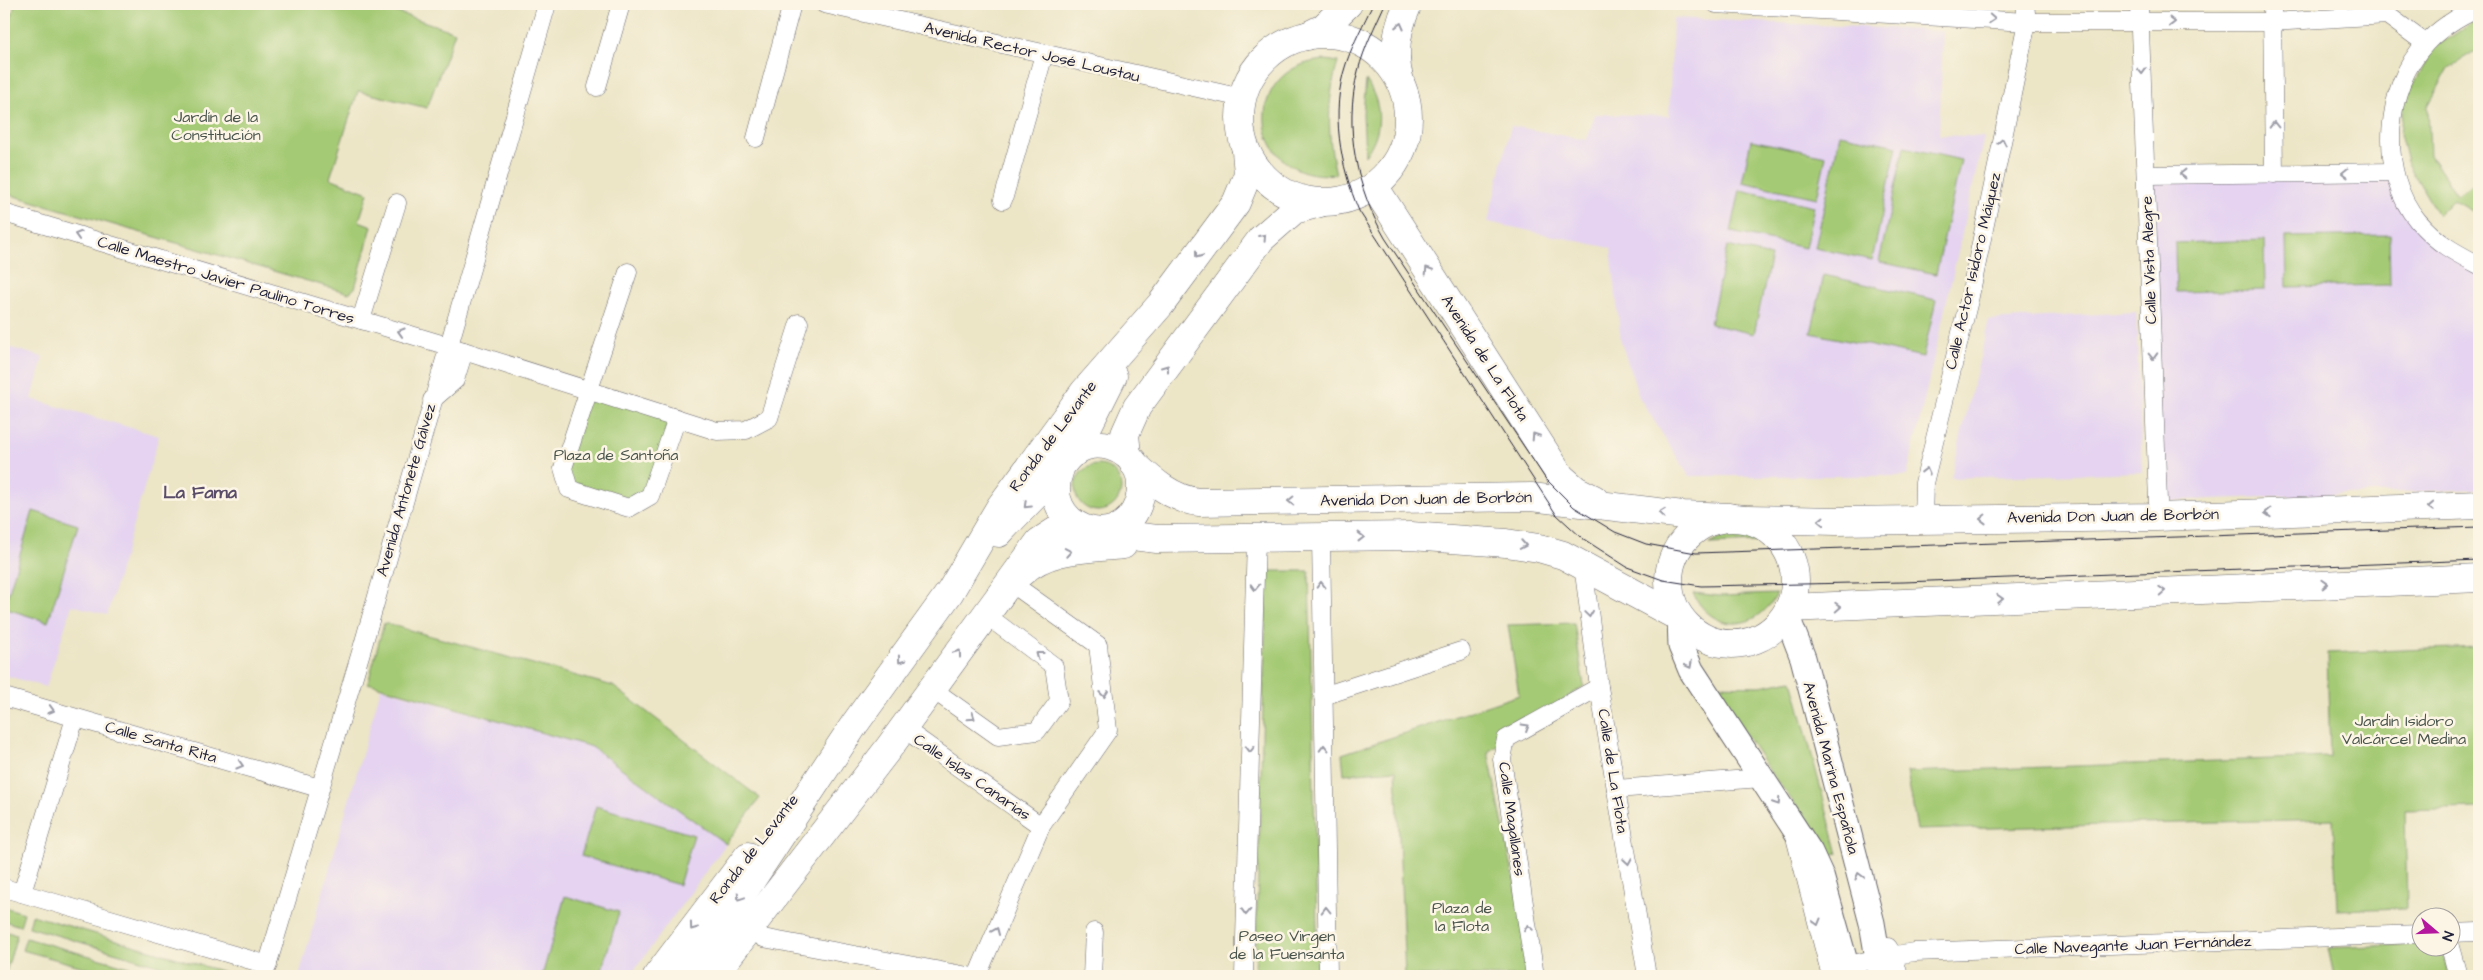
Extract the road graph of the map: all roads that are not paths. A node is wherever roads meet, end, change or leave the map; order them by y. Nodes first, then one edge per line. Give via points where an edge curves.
1 (548, 4) edge
2 (621, 4) edge
3 (792, 4) edge
4 (824, 4) edge
5 (1348, 4) edge
6 (1408, 4) edge
7 (1716, 4) edge
8 (2025, 4) edge
9 (2139, 4) edge
10 (2272, 4) edge
11 (2479, 8) edge
12 (868, 9) edge
13 (1913, 9) edge
14 (2387, 9) edge
15 (2027, 22) junction
16 (2140, 22) junction
17 (2272, 22) junction
18 (1307, 36) junction
19 (2425, 43) junction
20 (1044, 54) junction
21 (1401, 85) junction
22 (597, 87) dead end
23 (1242, 98) junction
24 (756, 138) dead end
25 (1246, 151) junction
26 (2394, 172) junction
27 (2274, 174) junction
28 (2146, 175) junction
29 (1374, 186) junction
30 (1003, 200) dead end
31 (397, 203) dead end
32 (1320, 203) junction
33 (4, 213) edge
34 (2479, 266) edge
35 (628, 272) dead end
36 (1161, 304) junction
37 (361, 320) junction
38 (799, 323) dead end
39 (456, 348) junction
40 (590, 390) junction
41 (677, 418) junction
42 (1067, 460) junction
43 (1130, 460) junction
44 (2479, 505) edge
45 (1615, 508) junction
46 (2157, 517) junction
47 (1738, 518) junction
48 (1923, 520) junction
49 (1088, 529) junction
50 (1321, 537) junction
51 (1256, 538) junction
52 (1189, 539) junction
53 (1582, 565) junction
54 (2479, 578) edge
55 (1010, 582) junction
56 (950, 592) junction
57 (1788, 611) junction
58 (986, 615) junction
59 (1680, 618) junction
60 (1461, 651) dead end
61 (1599, 686) junction
62 (932, 689) junction
63 (1323, 696) junction
64 (4, 697) edge
65 (75, 718) junction
66 (854, 725) junction
67 (896, 739) junction
68 (1762, 778) junction
69 (319, 788) junction
70 (1616, 789) junction
71 (1041, 826) junction
72 (4, 888) edge
73 (22, 893) junction
74 (1094, 932) dead end
75 (2479, 932) edge
76 (2460, 933) edge
77 (2410, 935) edge
78 (764, 938) junction
79 (2453, 958) edge
80 (1884, 963) edge
81 (266, 970) edge
82 (1842, 973) edge
83 (657, 976) edge
84 (684, 976) edge
85 (713, 976) edge
86 (737, 976) edge
87 (968, 976) edge
88 (977, 976) edge
89 (1092, 976) edge
90 (1244, 976) edge
91 (1328, 976) edge
92 (1535, 976) edge
93 (1646, 976) edge
94 (1899, 976) edge
95 (2458, 976) edge

1 - 39 street, Avenida Antonete Gálvez
2 - 22 street
3 - 24 street
4 - 12 street, Avenida Rector José Loustau
5 - 18 main road via 1331,22
21 -> 6 main road via 1396,66 1396,46 1401,19
7 - 13 street
8 - 15 street, Calle Actor Isidoro Máiquez
9 - 16 street, Calle Vista Alegre
10 - 17 street
11 - 19 street via 2457,17
12 - 20 street, Avenida Rector José Loustau
13 -> 15 street
14 - 17 street
14 - 19 street
15 - 16 street
48 -> 15 street, Calle Actor Isidoro Máiquez via 1924,483 1970,296
16 -> 17 street
16 -> 28 street, Calle Vista Alegre
27 -> 17 street
18 - 21 main road via 1340,35 1366,46 1383,59
18 - 23 main road via 1279,46 1262,61 1249,79
19 - 26 street via 2400,82 2390,126
20 - 23 street, Avenida Rector José Loustau
20 - 30 street
21 - 29 main road via 1408,115 1405,139 1392,167
23 - 25 main road via 1240,120
25 - 32 main road via 1259,173 1277,189 1297,199
25 -> 36 main road, Ronda de Levante via 1248,174 1240,195
26 -> 27 street
26 - 34 street via 2403,197 2417,220 2445,248
27 -> 28 street
28 -> 46 street, Calle Vista Alegre
29 - 32 main road via 1349,199
45 -> 29 main road, Avenida de La Flota via 1576,490 1561,477
31 - 37 street
43 -> 32 main road via 1126,434 1138,407 1252,249 1273,226 1294,210
37 -> 33 street, Calle Maestro Javier Paulino Torres
35 - 40 street
36 - 42 main road via 1111,379
36 - 56 main road, Ronda de Levante via 1084,392 1000,507
39 -> 37 street, Calle Maestro Javier Paulino Torres
38 - 41 street via 769,418 746,430 717,431
39 - 40 street
39 - 69 street, Avenida Antonete Gálvez via 432,401
40 - 41 street
40 - 41 street via 563,468 569,489 629,508 650,496
42 - 43 main road via 1089,446 1105,445
42 - 49 main road via 1055,483 1056,497 1065,517
42 -> 56 main road via 996,536
45 -> 43 main road, Avenida Don Juan de Borbón via 1531,497 1199,502 1178,496 1157,484
43 - 49 main road via 1142,486 1137,508 1121,525
44 -> 46 main road, Avenida Don Juan de Borbón
47 -> 45 main road, Avenida Don Juan de Borbón
46 -> 48 main road, Avenida Don Juan de Borbón
48 -> 47 main road, Avenida Don Juan de Borbón
47 - 57 main road via 1764,526 1788,551 1795,585
47 - 59 main road via 1704,524 1693,531 1676,551 1668,581 1673,606
49 - 52 main road via 1142,538
49 - 55 main road via 1059,529 1044,538
50 - 51 main road
50 -> 53 main road via 1411,536 1506,543 1556,552
63 -> 50 street
51 - 52 main road
51 -> 90 street
55 -> 52 main road via 1036,561 1053,554
53 - 59 main road
53 -> 61 street, Calle de La Flota
57 -> 54 main road via 2169,590
55 - 58 main road
55 -> 71 street via 1098,645 1108,730
56 -> 66 main road, Ronda de Levante
57 - 59 main road via 1764,636 1731,645 1709,641
80 -> 57 main road, Avenida Marina Española
62 -> 58 main road
62 -> 58 street via 998,736 1037,731 1059,701 1054,666
59 -> 68 main road via 1681,646 1691,670
60 - 63 street
61 - 70 street, Calle de La Flota
92 -> 61 street, Calle Magallanes via 1502,759 1506,739
62 - 67 main road
91 -> 63 street
64 -> 65 street, Calle Santa Rita
65 -> 69 street, Calle Santa Rita
65 - 73 street
66 -> 83 main road, Ronda de Levante via 763,836
66 -> 84 main road, Ronda de Levante via 727,917
67 - 71 street, Calle Islas Canarias
67 - 78 main road
67 - 85 main road
68 - 70 street
68 -> 82 main road via 1810,852 1821,876
69 - 81 street, Avenida Antonete Gálvez
70 -> 93 street, Calle de La Flota
88 -> 71 street
72 - 73 street
73 - 81 street
74 - 89 street
75 - 76 street
77 - 80 street, Calle Navegante Juan Fernández
78 - 86 main road
78 - 87 street
79 - 95 street
80 - 82 street, Calle Navegante Juan Fernández
80 - 94 street, Avenida Marina Española

